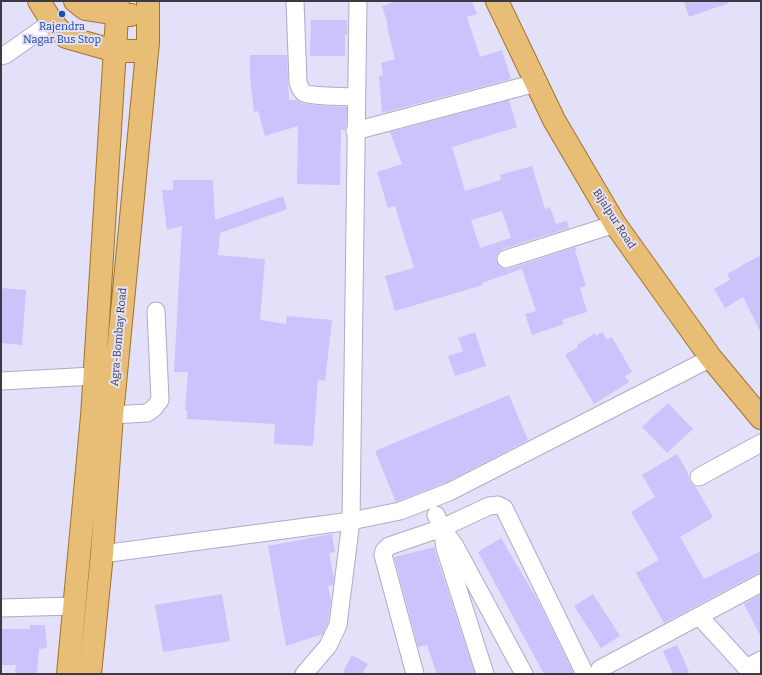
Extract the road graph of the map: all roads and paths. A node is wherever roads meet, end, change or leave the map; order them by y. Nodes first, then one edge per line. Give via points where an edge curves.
1 (39, 1) edge
2 (75, 1) edge
3 (295, 1) edge
4 (358, 1) edge
5 (497, 1) edge
6 (118, 8) edge
7 (148, 8) edge
8 (52, 22) junction
9 (115, 51) junction
10 (147, 51) junction
11 (1, 56) edge
12 (536, 83) junction
13 (356, 97) junction
14 (356, 131) junction
15 (615, 224) junction
16 (506, 259) dead end
17 (156, 311) dead end
18 (711, 358) junction
19 (93, 376) junction
20 (1, 381) edge
21 (112, 415) junction
22 (761, 418) edge
23 (761, 443) edge
24 (699, 477) dead end
25 (434, 513) junction
26 (351, 521) junction
27 (102, 554) junction
28 (761, 583) edge
29 (74, 606) junction
30 (1, 608) edge
31 (699, 616) junction
32 (761, 660) edge
33 (749, 671) edge
34 (593, 672) edge
35 (68, 674) edge
36 (90, 674) edge
37 (304, 674) edge
38 (415, 674) edge
39 (485, 674) edge
40 (524, 674) edge

1 - 8 main road
2 - 6 main road via 85,9
3 - 13 street via 300,88 304,93 314,95
4 - 13 street
5 - 12 main road, Bijalpur Road
6 - 7 main road
6 - 9 main road, Agra-Bombay Road
7 - 10 main road, Agra-Bombay Road
8 - 9 main road via 66,37
8 - 11 street
9 - 10 main road
9 - 19 main road, Agra-Bombay Road
10 - 21 main road, Agra-Bombay Road
12 - 14 street
12 - 15 main road, Bijalpur Road via 554,120
13 - 14 street
14 - 26 street
15 - 16 street
15 - 18 main road, Bijalpur Road
17 - 21 street via 160,400 147,413
18 - 22 main road, Bijalpur Road
18 - 25 street via 449,492
19 - 20 street
19 - 29 main road, Agra-Bombay Road via 92,416
21 - 27 main road, Agra-Bombay Road
23 - 24 street
25 - 26 street via 400,511
25 - 34 street via 498,504 504,508
25 - 38 street via 384,550 383,555
25 - 39 street
25 - 40 street via 455,546
26 - 27 street
26 - 37 street via 338,625 328,646
27 - 36 main road, Agra-Bombay Road
28 - 31 street
29 - 30 street
29 - 35 main road, Agra-Bombay Road
31 - 33 street
31 - 34 street
32 - 33 street

